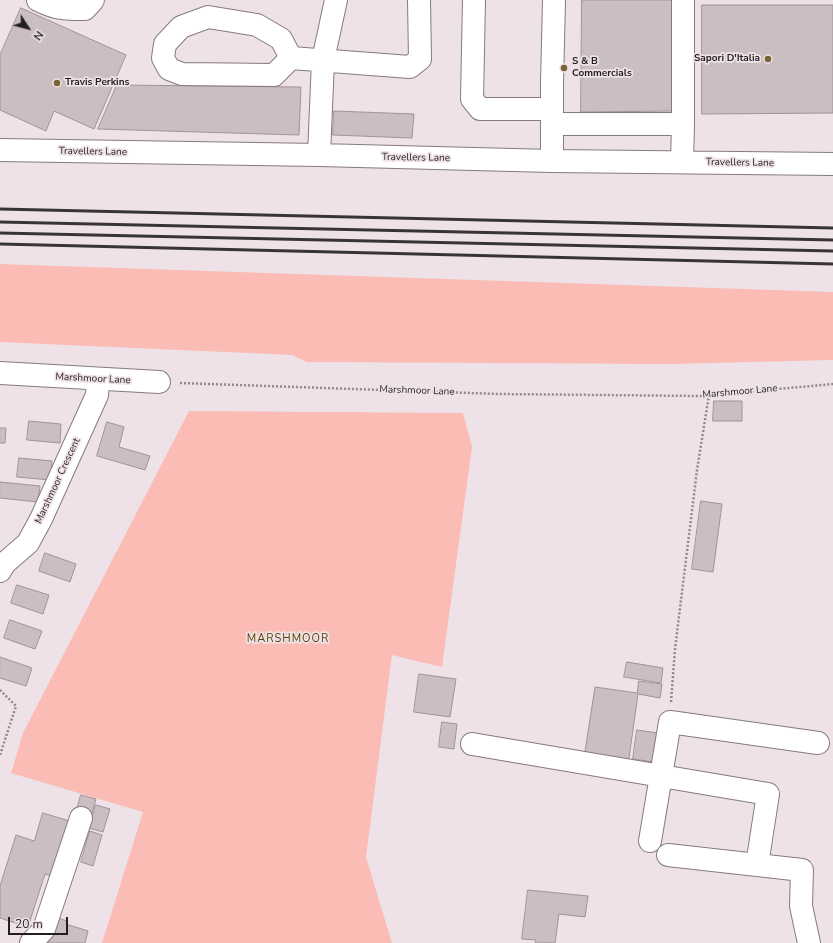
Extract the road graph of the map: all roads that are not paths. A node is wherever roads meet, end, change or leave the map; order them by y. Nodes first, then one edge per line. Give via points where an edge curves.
1 (38, 0) edge
2 (93, 0) edge
3 (336, 0) edge
4 (419, 0) edge
5 (474, 0) edge
6 (554, 0) edge
7 (683, 0) edge
8 (291, 58) junction
9 (323, 60) junction
10 (552, 116) junction
11 (683, 124) junction
12 (0, 150) edge
13 (319, 155) junction
14 (552, 161) junction
15 (682, 162) junction
16 (833, 164) edge
17 (0, 373) edge
18 (98, 380) junction
19 (159, 382) road end
20 (0, 571) edge
21 (818, 743) dead end
22 (472, 744) dead end
23 (662, 776) junction
24 (81, 818) dead end
25 (650, 841) dead end
26 (668, 855) dead end
27 (757, 865) junction
28 (31, 943) edge
29 (808, 943) edge

1 - 2 street via 53,7 69,9 84,9
3 - 9 street
4 - 9 street via 420,59 410,67
5 - 10 street via 472,99 480,109
6 - 10 street
7 - 11 street
8 - 8 street via 281,39 257,24 208,17 181,27 166,44 163,58 169,69 182,74 274,75
8 - 9 street
9 - 13 street
10 - 11 street
10 - 14 street
11 - 15 street
12 - 13 street, Travellers Lane
13 - 14 street, Travellers Lane
14 - 15 street, Travellers Lane
15 - 16 street, Travellers Lane
17 - 18 street, Marshmoor Lane
18 - 19 street, Marshmoor Lane
18 - 20 street, Marshmoor Crescent via 97,395 41,519 28,543 5,563
21 - 23 street via 670,722
22 - 23 street
23 - 25 street
23 - 27 street via 768,794
24 - 28 street via 44,930
26 - 27 street
27 - 29 street via 802,870 801,906

